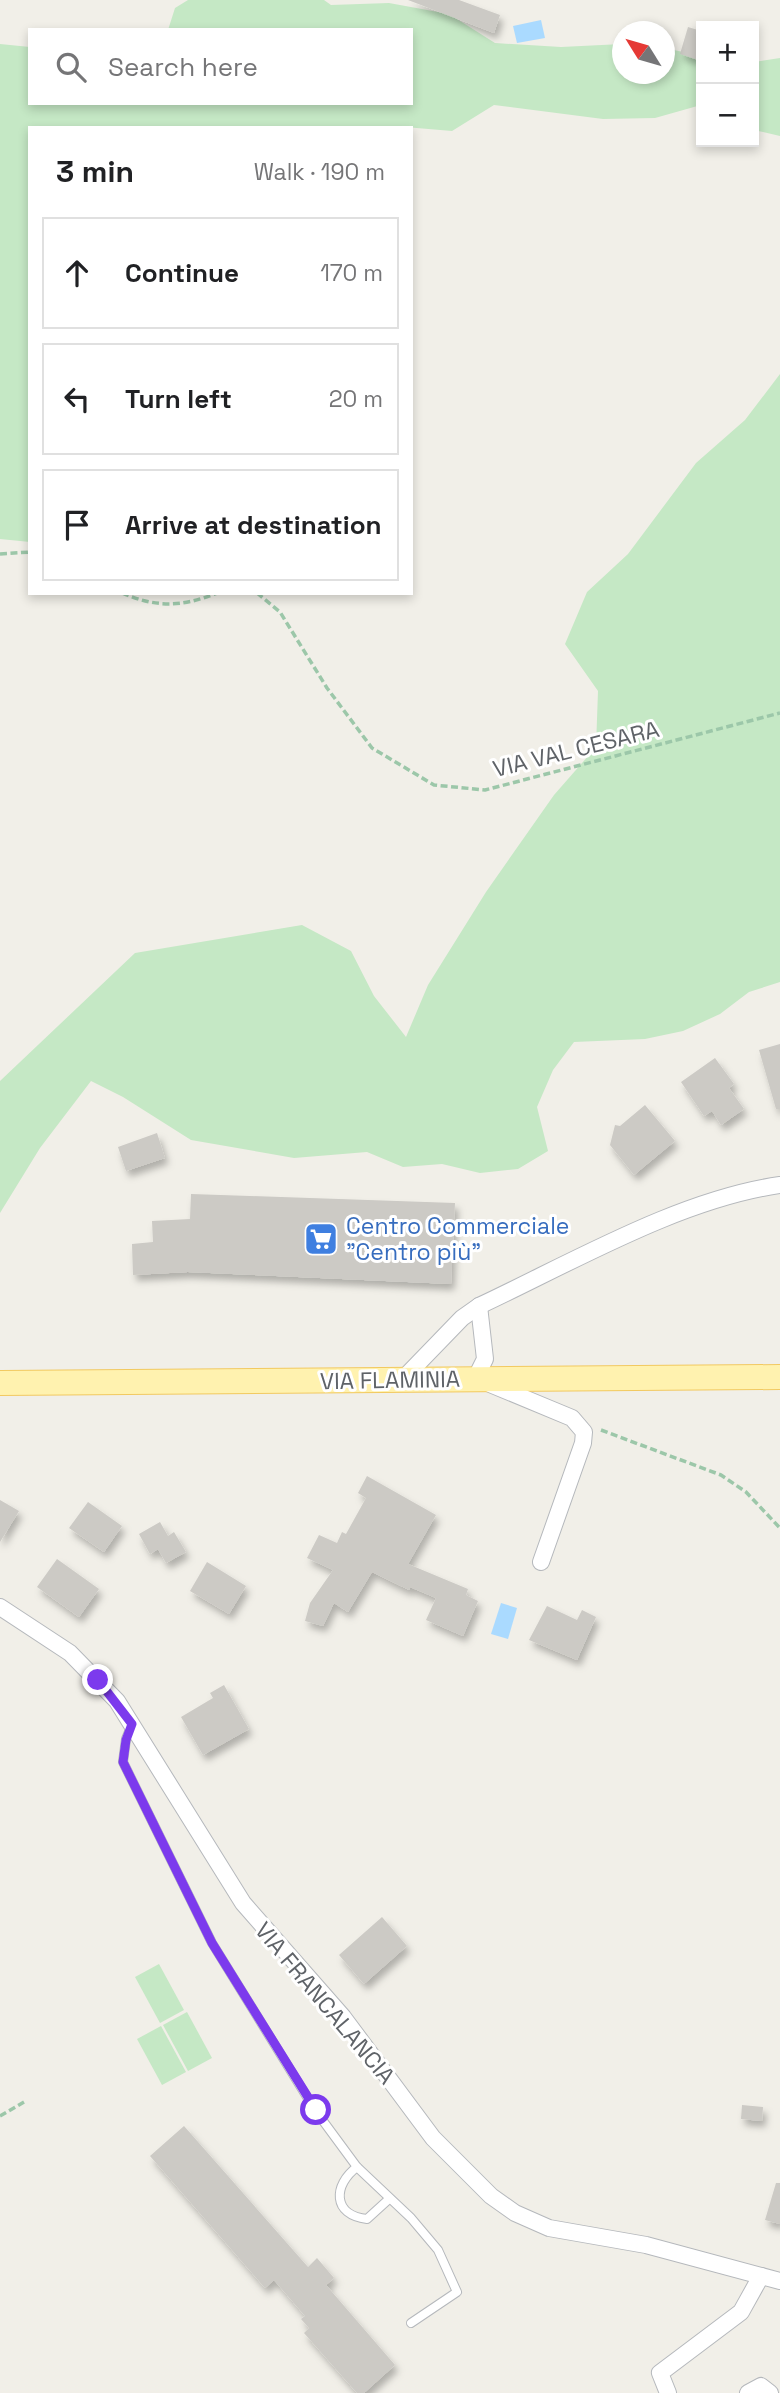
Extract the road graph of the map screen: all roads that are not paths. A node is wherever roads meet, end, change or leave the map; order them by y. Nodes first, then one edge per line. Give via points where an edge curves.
1 (780, 1185) edge
2 (480, 1306) junction
3 (430, 1351) junction
4 (780, 1377) edge
5 (436, 1379) junction
6 (402, 1380) junction
7 (479, 1380) junction
8 (0, 1383) edge
9 (541, 1563) dead end
10 (0, 1607) edge
11 (132, 1724) junction
12 (357, 2167) junction
13 (389, 2199) junction
14 (761, 2276) junction
15 (780, 2281) edge
16 (411, 2323) dead end
17 (668, 2393) edge
18 (748, 2393) edge
19 (770, 2393) edge

1 - 2 street via 748,1191 671,1218
2 - 3 street
2 - 7 street via 485,1359
3 - 5 street via 428,1365
3 - 6 street
4 - 7 main road, VIA FLAMINIA
5 - 6 main road, VIA FLAMINIA
5 - 7 main road, VIA FLAMINIA
6 - 8 main road, VIA FLAMINIA
7 - 9 street via 578,1422 584,1432
10 - 11 street, VIA FRANCALANCIA via 70,1653
11 - 12 lane via 123,1762 195,1910 316,2110
11 - 14 street, VIA FRANCALANCIA via 243,1903 343,2017 424,2126 500,2203 532,2222 646,2245
12 - 13 lane
12 - 13 lane via 339,2192 343,2208 353,2217 367,2219
13 - 16 lane via 438,2250 457,2292
14 - 15 street, VIA FRANCALANCIA
14 - 17 street via 741,2312 660,2373
18 - 19 street via 761,2386

